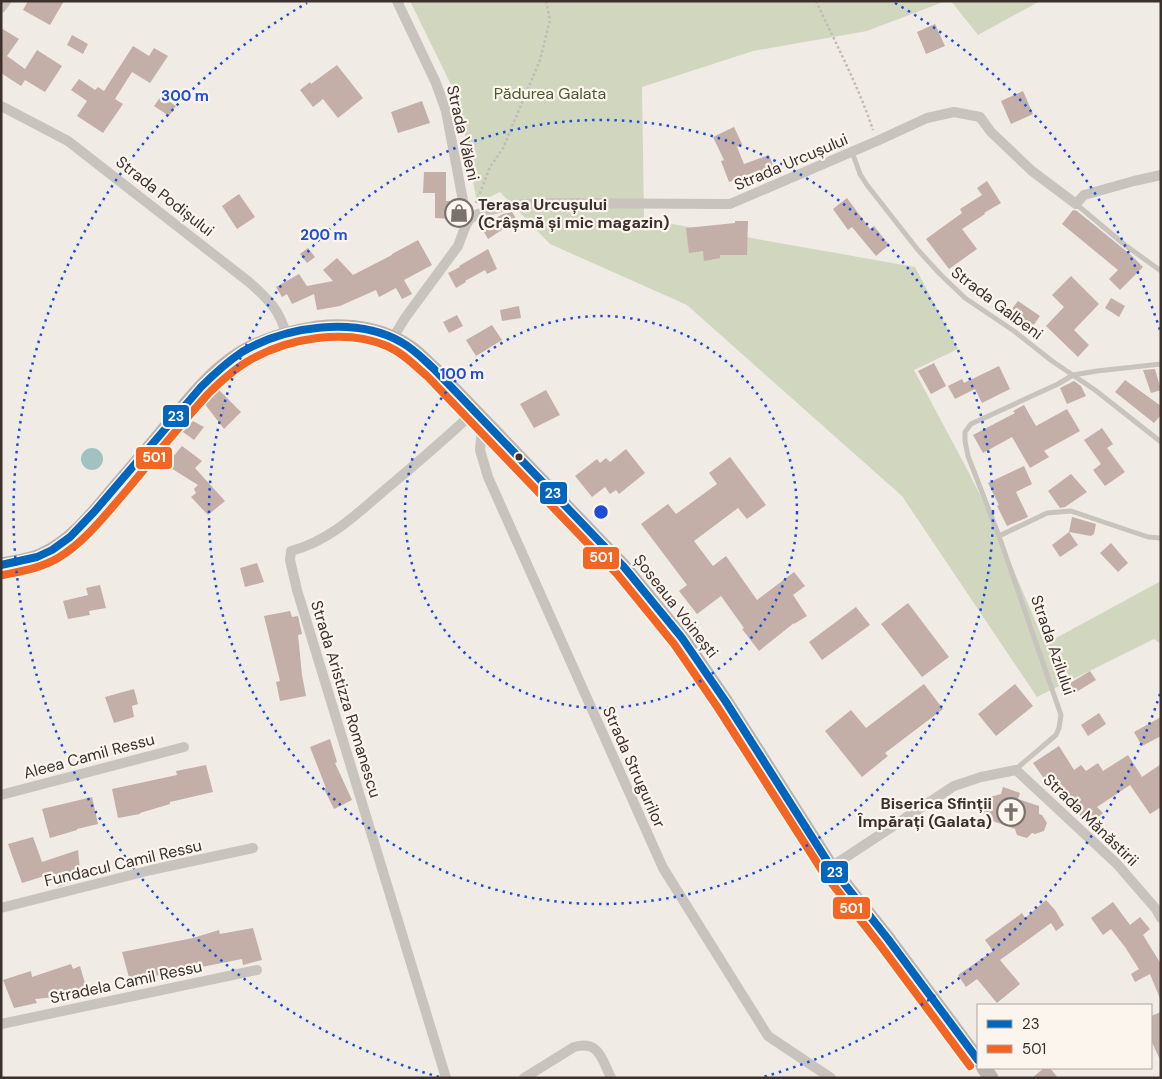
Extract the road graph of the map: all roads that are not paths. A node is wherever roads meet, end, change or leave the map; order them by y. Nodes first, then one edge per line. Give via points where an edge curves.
1 (6, 1) edge
2 (397, 1) edge
3 (1, 8) edge
4 (1, 106) edge
5 (852, 152) junction
6 (1161, 175) edge
7 (1076, 204) junction
8 (470, 218) junction
9 (1161, 271) edge
10 (286, 335) junction
11 (392, 338) junction
12 (1161, 364) edge
13 (1073, 376) junction
14 (475, 411) junction
15 (490, 428) junction
16 (1161, 442) edge
17 (999, 536) junction
18 (1161, 538) edge
19 (1, 565) edge
20 (184, 747) dead end
21 (1016, 770) junction
22 (1, 795) edge
23 (253, 848) dead end
24 (832, 867) junction
25 (1, 908) edge
26 (1161, 918) edge
27 (257, 970) dead end
28 (1, 1024) edge
29 (977, 1059) edge
30 (446, 1078) edge
31 (524, 1078) edge
32 (611, 1078) edge
33 (830, 1078) edge

1 - 3 street
2 - 8 street, Strada Văleni via 446,111 464,206
4 - 10 street, Strada Podișului via 68,141 249,282 269,300 284,324
5 - 7 street, Strada Urcușului via 927,118 954,112 980,117 1032,171
5 - 8 street, Strada Urcușului via 730,204 540,203 505,206
5 - 13 lane, Strada Galbeni via 860,174 940,274 965,298
6 - 7 street via 1084,195
7 - 9 lane
8 - 11 street via 458,246
10 - 11 main road, Șoseaua Voinești via 345,326
10 - 19 main road, Șoseaua Voinești via 243,352 208,380 98,508 62,543 41,555
11 - 14 main road, Șoseaua Voinești via 413,350
12 - 13 lane, Strada Azilului
13 - 16 lane, Strada Galbeni
13 - 17 lane, Strada Azilului via 971,424 966,432 968,456
14 - 15 main road, Șoseaua Voinești
14 - 30 street, Strada Aristizza Romanescu via 337,530 291,551 290,560
15 - 24 main road, Șoseaua Voinești via 624,567 682,638
15 - 33 street, Strada Strugurilor via 481,438 480,450 488,478 663,868 768,1036
17 - 18 lane via 1047,513 1071,511 1148,537
17 - 21 lane, Strada Azilului via 1061,715 1056,735
20 - 22 street, Aleea Camil Ressu
21 - 24 street, Strada Azilului via 954,786
21 - 26 street, Strada Mănăstirii via 1117,864
23 - 25 street, Fundacul Camil Ressu
24 - 29 main road, Șoseaua Voinești
27 - 28 street, Stradela Camil Ressu
31 - 32 street via 581,1045 594,1048 599,1053

